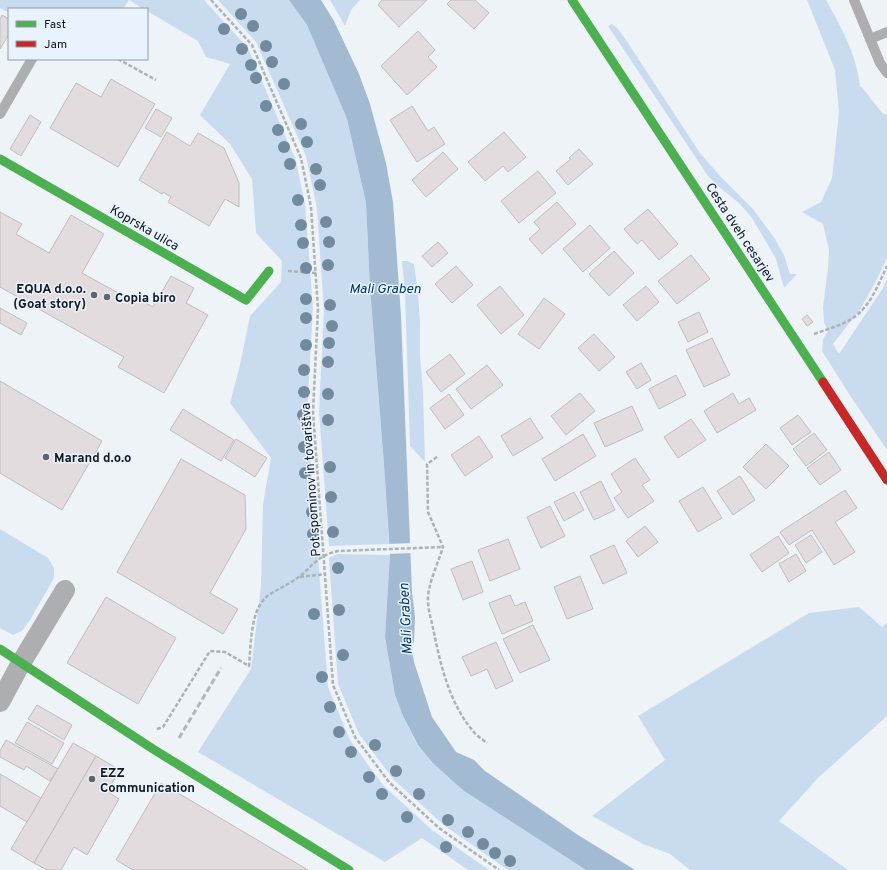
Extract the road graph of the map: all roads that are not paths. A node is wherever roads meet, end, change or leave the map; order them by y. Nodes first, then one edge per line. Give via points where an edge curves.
1 (572, 0) edge
2 (854, 0) edge
3 (887, 32) edge
4 (870, 39) junction
5 (31, 60) edge
6 (887, 73) edge
7 (0, 114) edge
8 (0, 159) edge
9 (269, 271) road end
10 (887, 480) edge
11 (65, 590) dead end
12 (0, 649) edge
13 (21, 664) junction
14 (0, 702) edge
15 (349, 870) edge

1 - 10 street, Cesta dveh cesarjev
2 - 4 lane
3 - 4 lane
4 - 6 lane
5 - 7 lane
8 - 9 street, Koprska ulica via 246,300
11 - 13 street
12 - 13 street
13 - 14 street
13 - 15 street via 143,744

